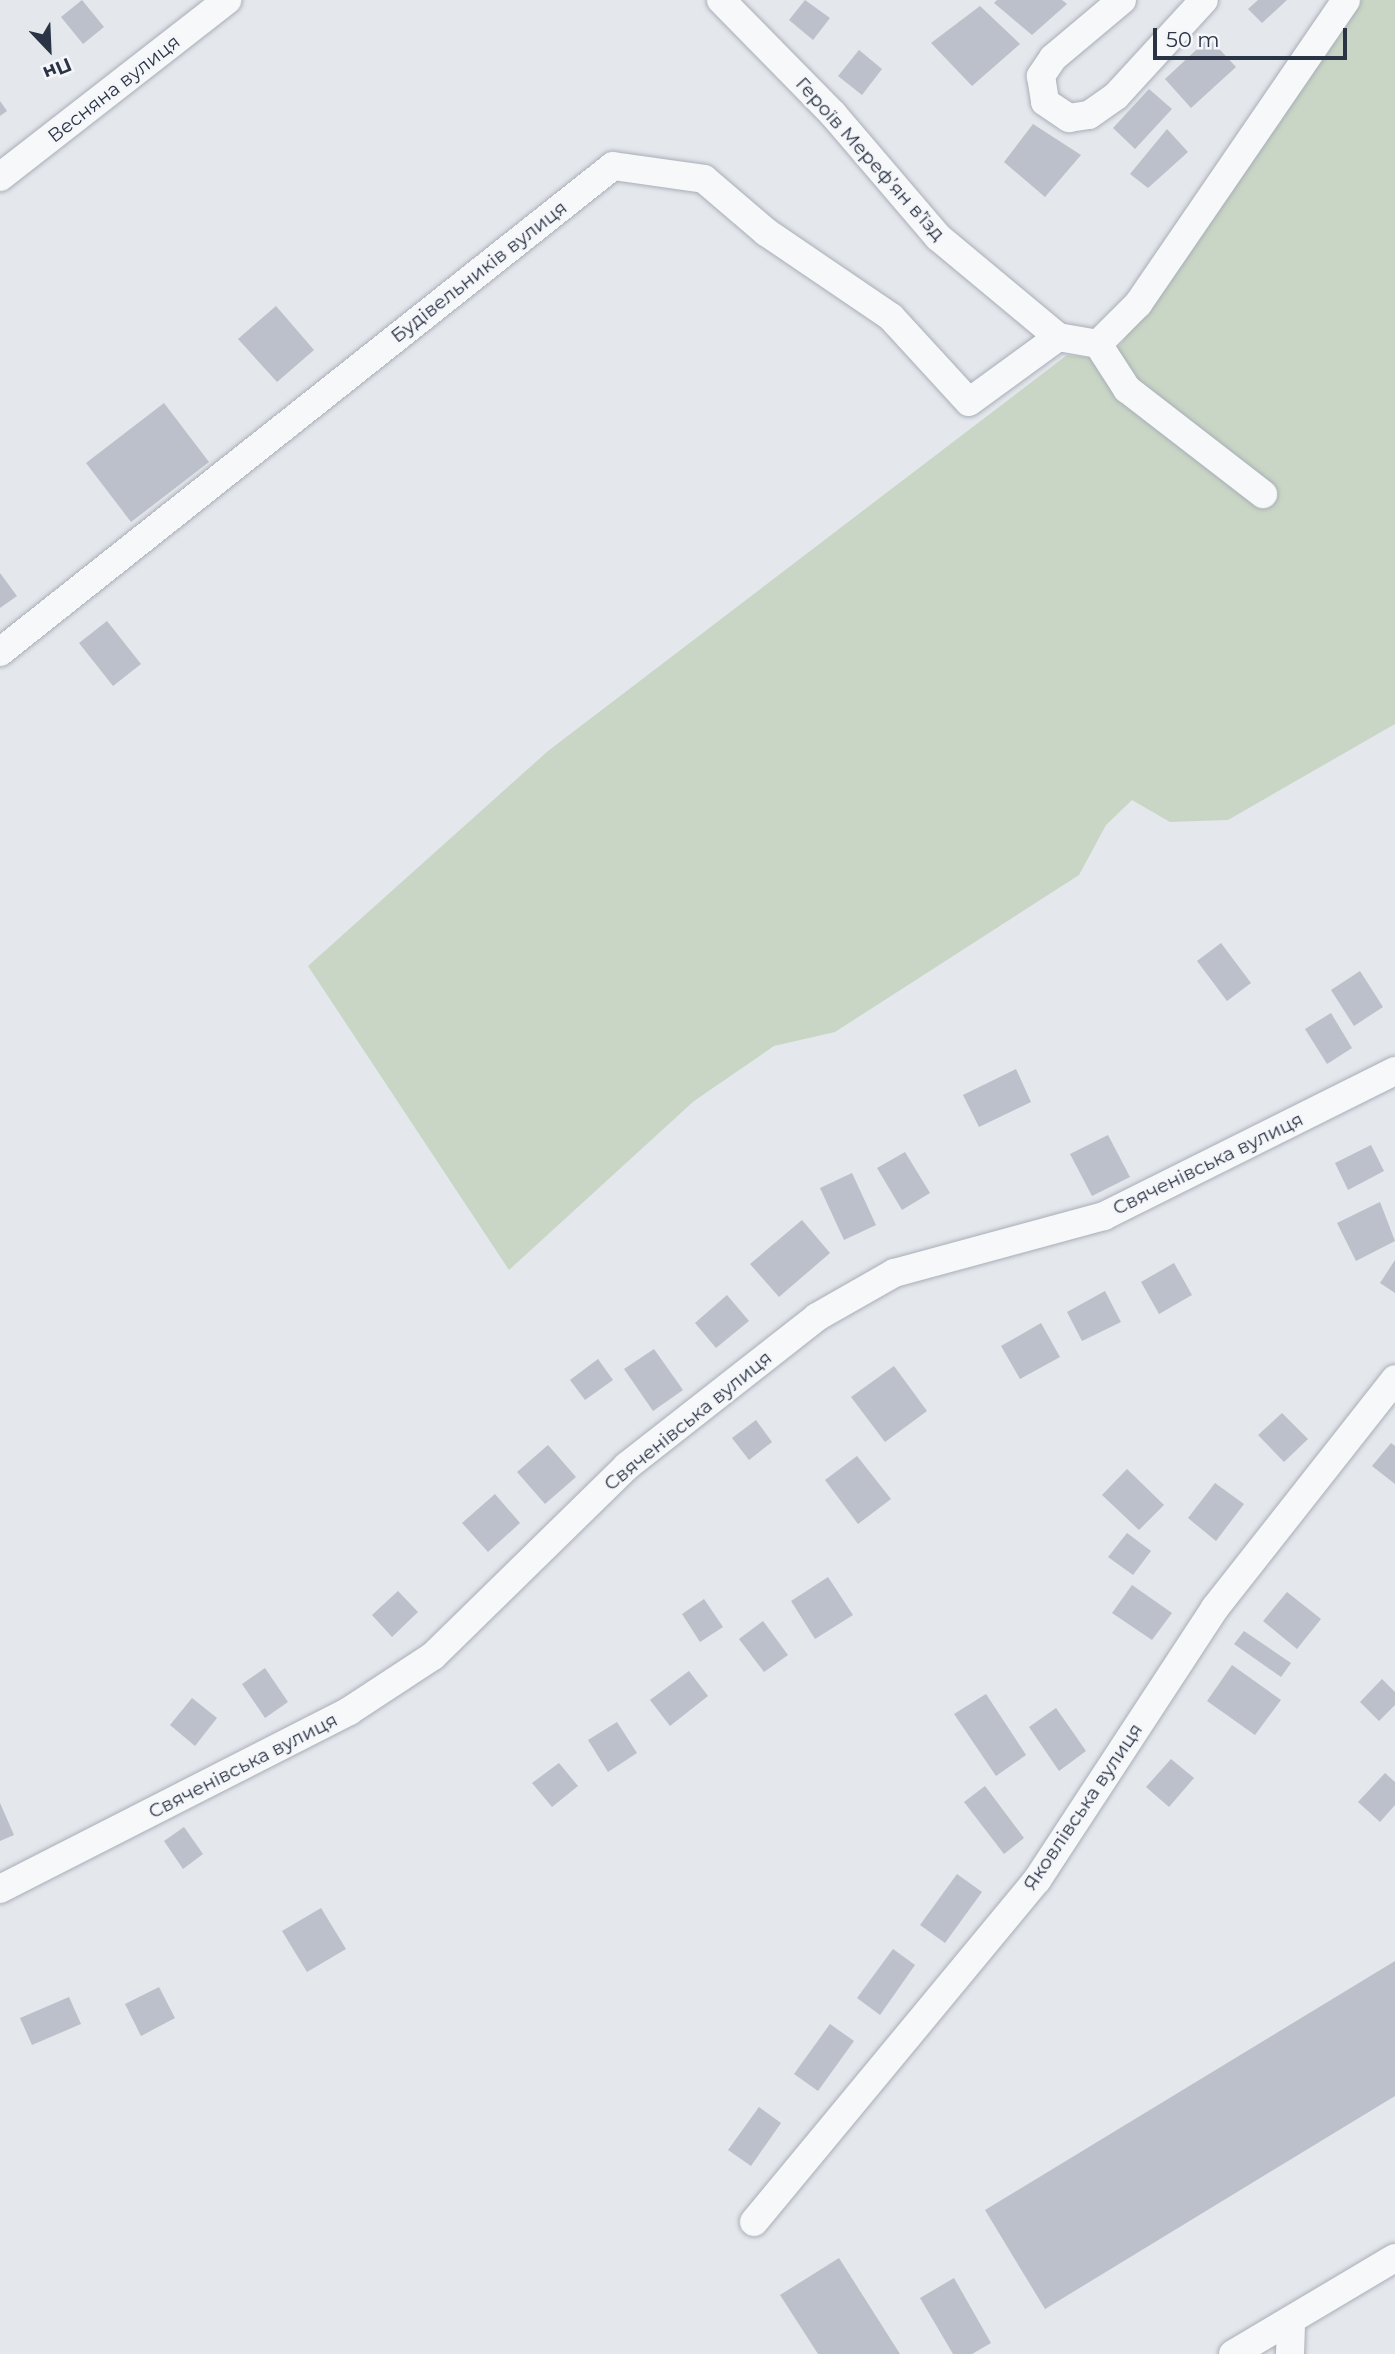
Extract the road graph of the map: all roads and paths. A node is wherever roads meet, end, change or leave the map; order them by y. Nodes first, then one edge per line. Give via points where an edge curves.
1 (227, 0) edge
2 (721, 0) edge
3 (1122, 0) edge
4 (1204, 0) edge
5 (1346, 0) edge
6 (0, 177) edge
7 (1058, 337) junction
8 (1098, 344) junction
9 (1263, 494) dead end
10 (0, 652) edge
11 (1395, 1071) edge
12 (1395, 1379) edge
13 (0, 1889) edge
14 (754, 2222) dead end
15 (1395, 2258) edge
16 (1291, 2320) junction
17 (1233, 2354) edge
18 (1290, 2354) edge

1 - 6 street, Весняна вулиця
2 - 7 street, Героїв Мерефʼян вʼїзд via 833,114 938,237
3 - 4 street via 1053,58 1041,76 1045,102 1069,118 1088,115 1116,96
5 - 8 street via 1138,304
7 - 8 street
7 - 10 street, Будівельників вулиця via 969,402 891,317 766,232 704,178 613,166
8 - 9 street via 1127,389
11 - 13 street, Свяченівська вулиця via 1104,1216 894,1273 817,1317 626,1466 433,1656 349,1711
12 - 14 street, Яковлівська вулиця via 1215,1608 1037,1880
15 - 16 street
16 - 17 street
16 - 18 street

